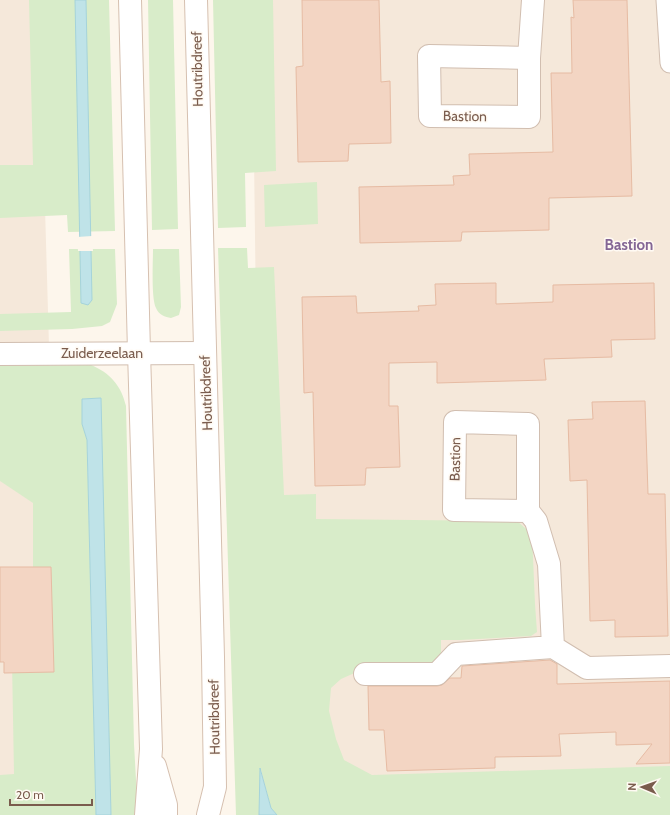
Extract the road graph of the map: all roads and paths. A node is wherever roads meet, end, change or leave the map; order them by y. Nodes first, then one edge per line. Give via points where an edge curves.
1 (130, 0) edge
2 (196, 0) edge
3 (533, 0) edge
4 (666, 0) edge
5 (529, 58) junction
6 (670, 64) edge
7 (139, 352) junction
8 (205, 353) junction
9 (0, 354) edge
10 (528, 511) junction
11 (553, 647) junction
12 (670, 666) edge
13 (365, 674) dead end
14 (151, 749) junction
15 (215, 787) junction
16 (146, 815) edge
17 (166, 815) edge
18 (208, 815) edge
19 (223, 815) edge

1 - 7 main road
2 - 8 main road, Houtribdreef
3 - 5 main road, Bastion
4 - 6 street
5 - 5 main road, Bastion via 528,117 430,116 429,56
7 - 8 main road, Zuiderzeelaan
7 - 9 main road, Zuiderzeelaan
7 - 14 main road
8 - 15 main road, Houtribdreef
10 - 10 main road, Bastion via 528,424 455,422 454,510
10 - 11 main road via 536,521 548,564
11 - 12 main road via 587,668
11 - 13 main road via 456,654 437,674
14 - 16 main road
14 - 17 main road via 166,805
15 - 18 main road, Houtribdreef
15 - 19 main road, Houtribdreef

